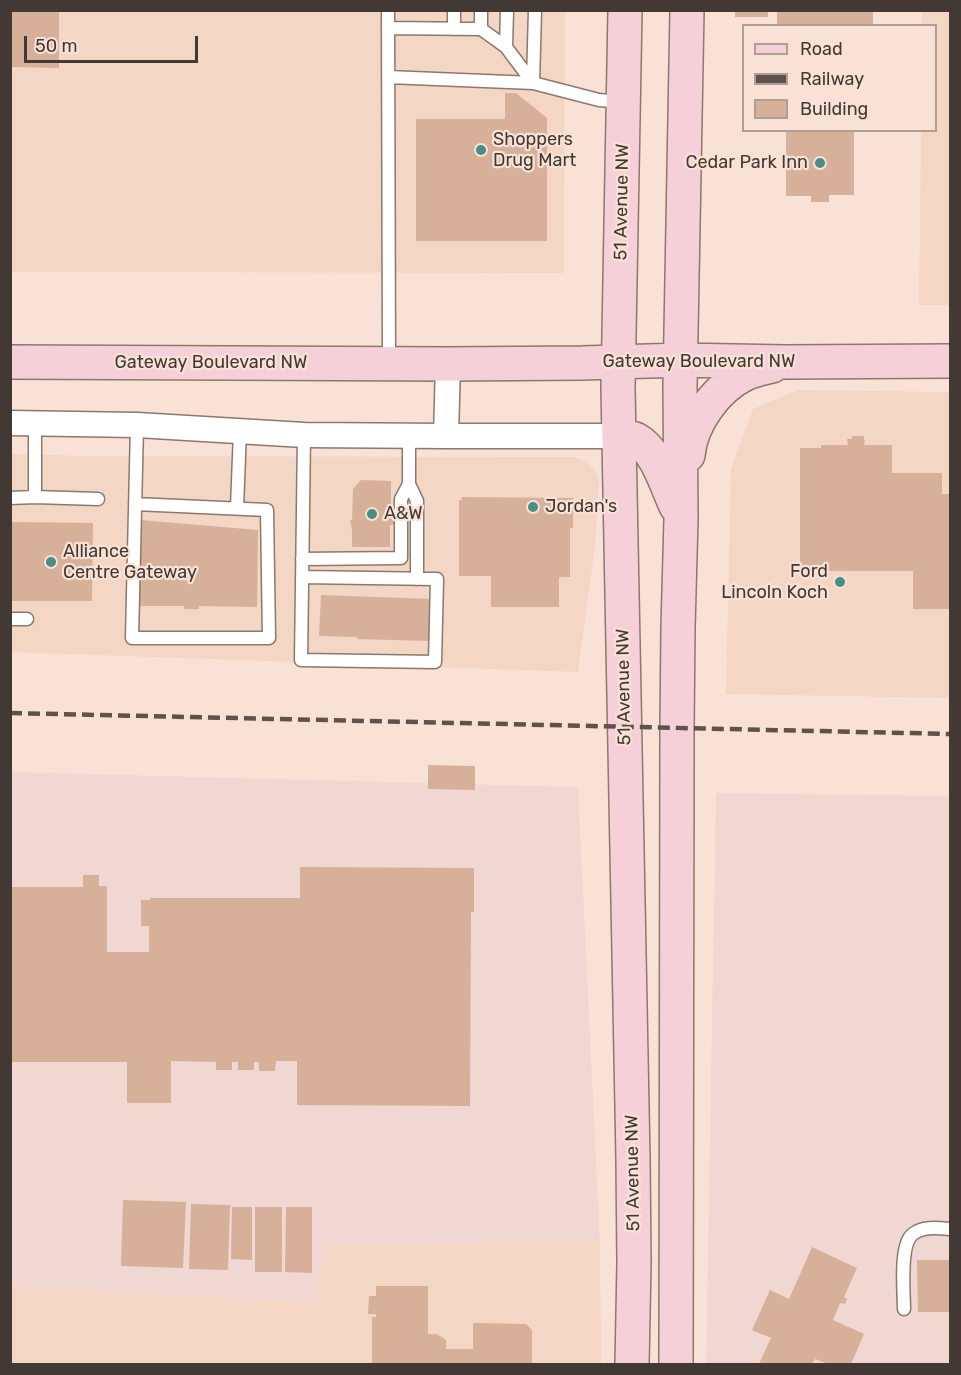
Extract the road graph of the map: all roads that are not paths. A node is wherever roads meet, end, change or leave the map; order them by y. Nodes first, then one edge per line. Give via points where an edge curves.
1 (388, 10) edge
2 (454, 10) edge
3 (481, 10) edge
4 (507, 10) edge
5 (535, 10) edge
6 (626, 10) edge
7 (687, 10) edge
8 (388, 28) junction
9 (454, 29) junction
10 (481, 29) junction
11 (506, 47) junction
12 (388, 77) junction
13 (533, 83) junction
14 (624, 102) junction
15 (681, 360) junction
16 (951, 361) edge
17 (10, 362) edge
18 (619, 362) junction
19 (786, 362) junction
20 (389, 364) junction
21 (448, 364) junction
22 (10, 423) edge
23 (35, 423) junction
24 (137, 425) junction
25 (240, 431) junction
26 (304, 435) junction
27 (409, 436) junction
28 (446, 436) junction
29 (619, 436) junction
30 (409, 484) junction
31 (35, 497) junction
32 (10, 498) edge
33 (98, 499) dead end
34 (135, 504) junction
35 (237, 508) junction
36 (681, 519) junction
37 (302, 559) junction
38 (302, 577) junction
39 (417, 579) junction
40 (10, 619) edge
41 (27, 619) dead end
42 (951, 1228) edge
43 (904, 1309) dead end
44 (632, 1365) edge
45 (676, 1365) edge

1 - 8 lane
2 - 9 lane
3 - 10 lane
4 - 11 lane
5 - 13 lane
6 - 14 main road, 51 Avenue NW
7 - 15 main road
8 - 9 lane
8 - 12 lane
9 - 10 lane
10 - 11 lane
11 - 13 lane
12 - 13 lane
12 - 20 lane
13 - 14 lane via 599,100
14 - 18 main road, 51 Avenue NW
15 - 18 main road, Gateway Boulevard NW
15 - 19 main road, Gateway Boulevard NW
15 - 36 main road
16 - 19 main road, Gateway Boulevard NW
17 - 20 main road, Gateway Boulevard NW
18 - 21 main road, Gateway Boulevard NW
18 - 29 main road, 51 Avenue NW
19 - 36 main road via 746,373 707,406 689,446
20 - 21 main road, Gateway Boulevard NW
21 - 28 street
22 - 23 street
23 - 24 street
23 - 31 lane
24 - 25 street
24 - 34 lane
25 - 26 street
25 - 35 lane
26 - 27 street
26 - 37 lane
27 - 28 street
27 - 30 lane
28 - 29 street
29 - 36 main road via 636,439 656,460
29 - 44 main road, 51 Avenue NW via 633,1147
30 - 37 lane via 401,499 401,558
30 - 39 lane via 417,501
31 - 32 lane
31 - 33 lane
34 - 35 lane
34 - 35 lane via 132,638 269,638 267,510
36 - 45 main road
37 - 38 lane
38 - 39 lane
38 - 39 lane via 301,660 435,662 436,579
40 - 41 lane
42 - 43 lane via 926,1228 911,1235 904,1257

